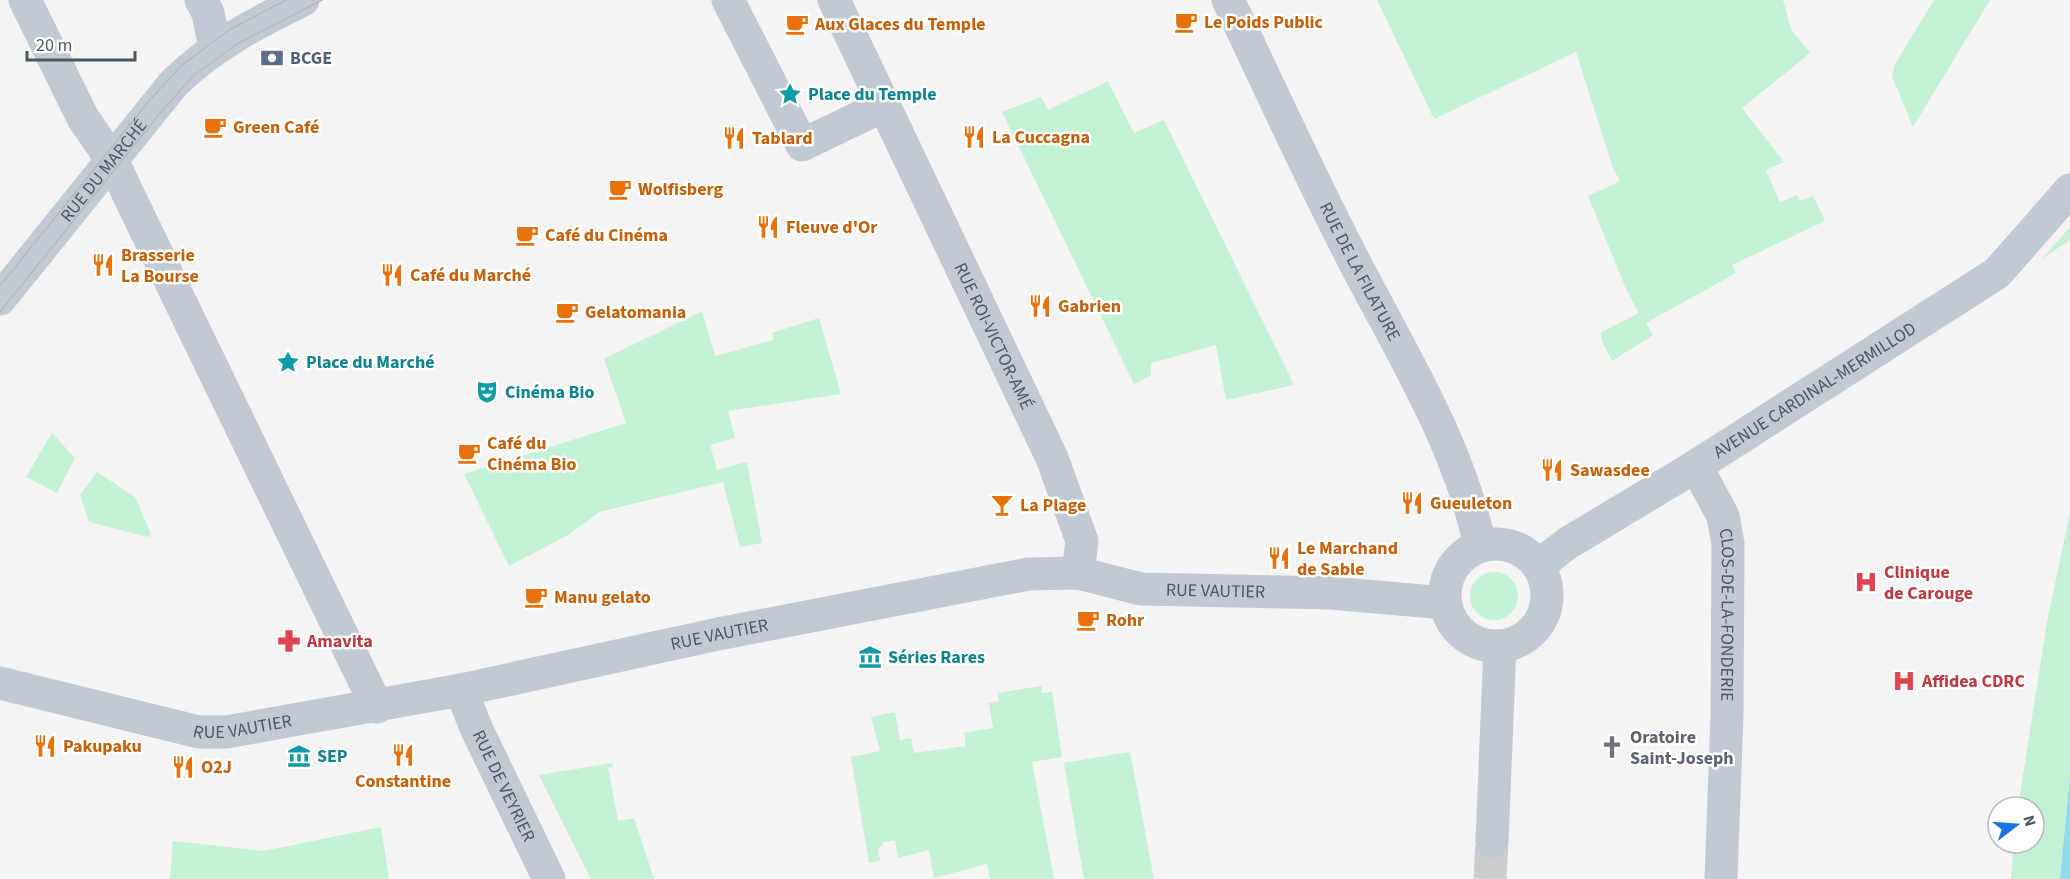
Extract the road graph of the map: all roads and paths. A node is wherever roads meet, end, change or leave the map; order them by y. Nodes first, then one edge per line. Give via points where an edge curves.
1 (25, 0) edge
2 (201, 0) edge
3 (303, 0) edge
4 (728, 0) edge
5 (834, 0) edge
6 (1228, 0) edge
7 (215, 48) junction
8 (885, 105) junction
9 (112, 160) junction
10 (2070, 190) edge
11 (0, 299) edge
12 (1696, 466) junction
13 (1480, 546) junction
14 (1538, 566) junction
15 (1078, 573) junction
16 (1445, 603) junction
17 (1500, 646) junction
18 (0, 683) edge
19 (461, 690) junction
20 (377, 707) junction
21 (1492, 841) tunnel mouth
22 (549, 879) edge
23 (1721, 879) edge

1 - 9 street via 83,118
2 - 7 street via 208,13
3 - 7 street, RUE DU MARCHÉ
4 - 8 street via 802,145
5 - 8 street
6 - 13 street, RUE DE LA FILATURE via 1334,223 1451,449 1463,478
7 - 9 street, RUE DU MARCHÉ via 174,83
8 - 15 street, RUE ROI-VICTOR-AMÉ via 1052,458 1082,541
9 - 11 street, RUE DU MARCHÉ
9 - 20 street
10 - 12 street, AVENUE CARDINAL-MERMILLOD via 1996,273
12 - 14 street, AVENUE CARDINAL-MERMILLOD via 1568,543
12 - 23 street, CLOS-DE-LA-FONDERIE via 1723,516 1728,544
13 - 14 street via 1511,546 1522,550
13 - 16 street via 1462,555 1455,564 1448,577
14 - 17 street via 1547,586 1546,607 1537,626 1521,640
15 - 16 street, RUE VAUTIER via 1141,590 1331,593
15 - 19 street, RUE VAUTIER via 1028,574 718,634
16 - 17 street via 1451,620 1464,635 1477,643
17 - 21 street
18 - 20 street, RUE VAUTIER via 211,733
19 - 20 street, RUE VAUTIER
19 - 22 street, RUE DE VEYRIER

